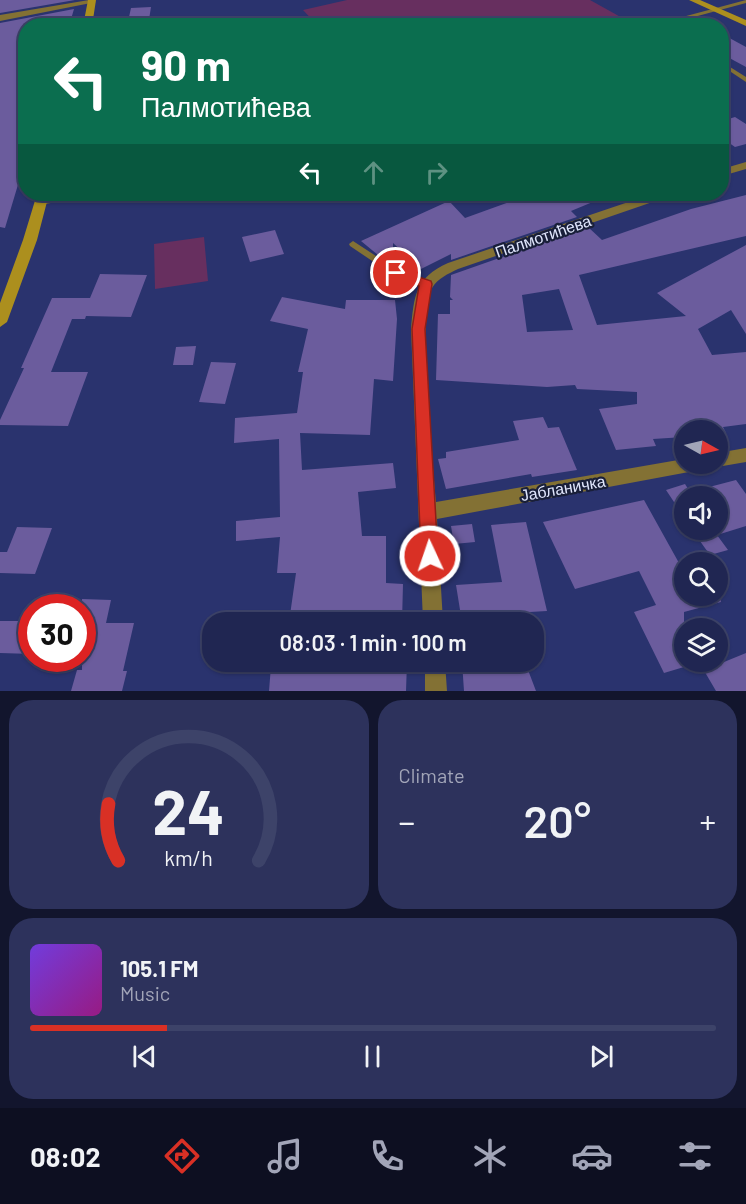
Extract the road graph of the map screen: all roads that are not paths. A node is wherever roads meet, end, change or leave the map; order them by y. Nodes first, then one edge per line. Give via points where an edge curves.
1 (693, 0) edge
2 (92, 1) edge
3 (746, 1) edge
4 (715, 9) junction
5 (0, 18) edge
6 (89, 18) edge
7 (684, 18) edge
8 (746, 23) edge
9 (729, 69) edge
10 (746, 80) edge
11 (746, 165) edge
12 (729, 171) edge
13 (40, 201) edge
14 (643, 201) edge
15 (353, 244) dead end
16 (426, 284) junction
17 (3, 305) edge
18 (0, 322) edge
19 (746, 455) edge
20 (728, 458) edge
21 (674, 468) edge
22 (427, 512) junction
23 (432, 612) edge
24 (435, 672) edge
25 (436, 691) edge

1 - 4 street
2 - 5 street
2 - 6 street
3 - 4 lane
4 - 7 lane
4 - 8 street
9 - 10 lane
11 - 12 street
13 - 17 street via 30,240
14 - 16 street, Палмотићева via 453,266 435,273
15 - 16 lane via 396,273
16 - 22 street via 418,329
17 - 18 street
19 - 20 street
21 - 22 street, Јабланичка
22 - 23 street
24 - 25 street

